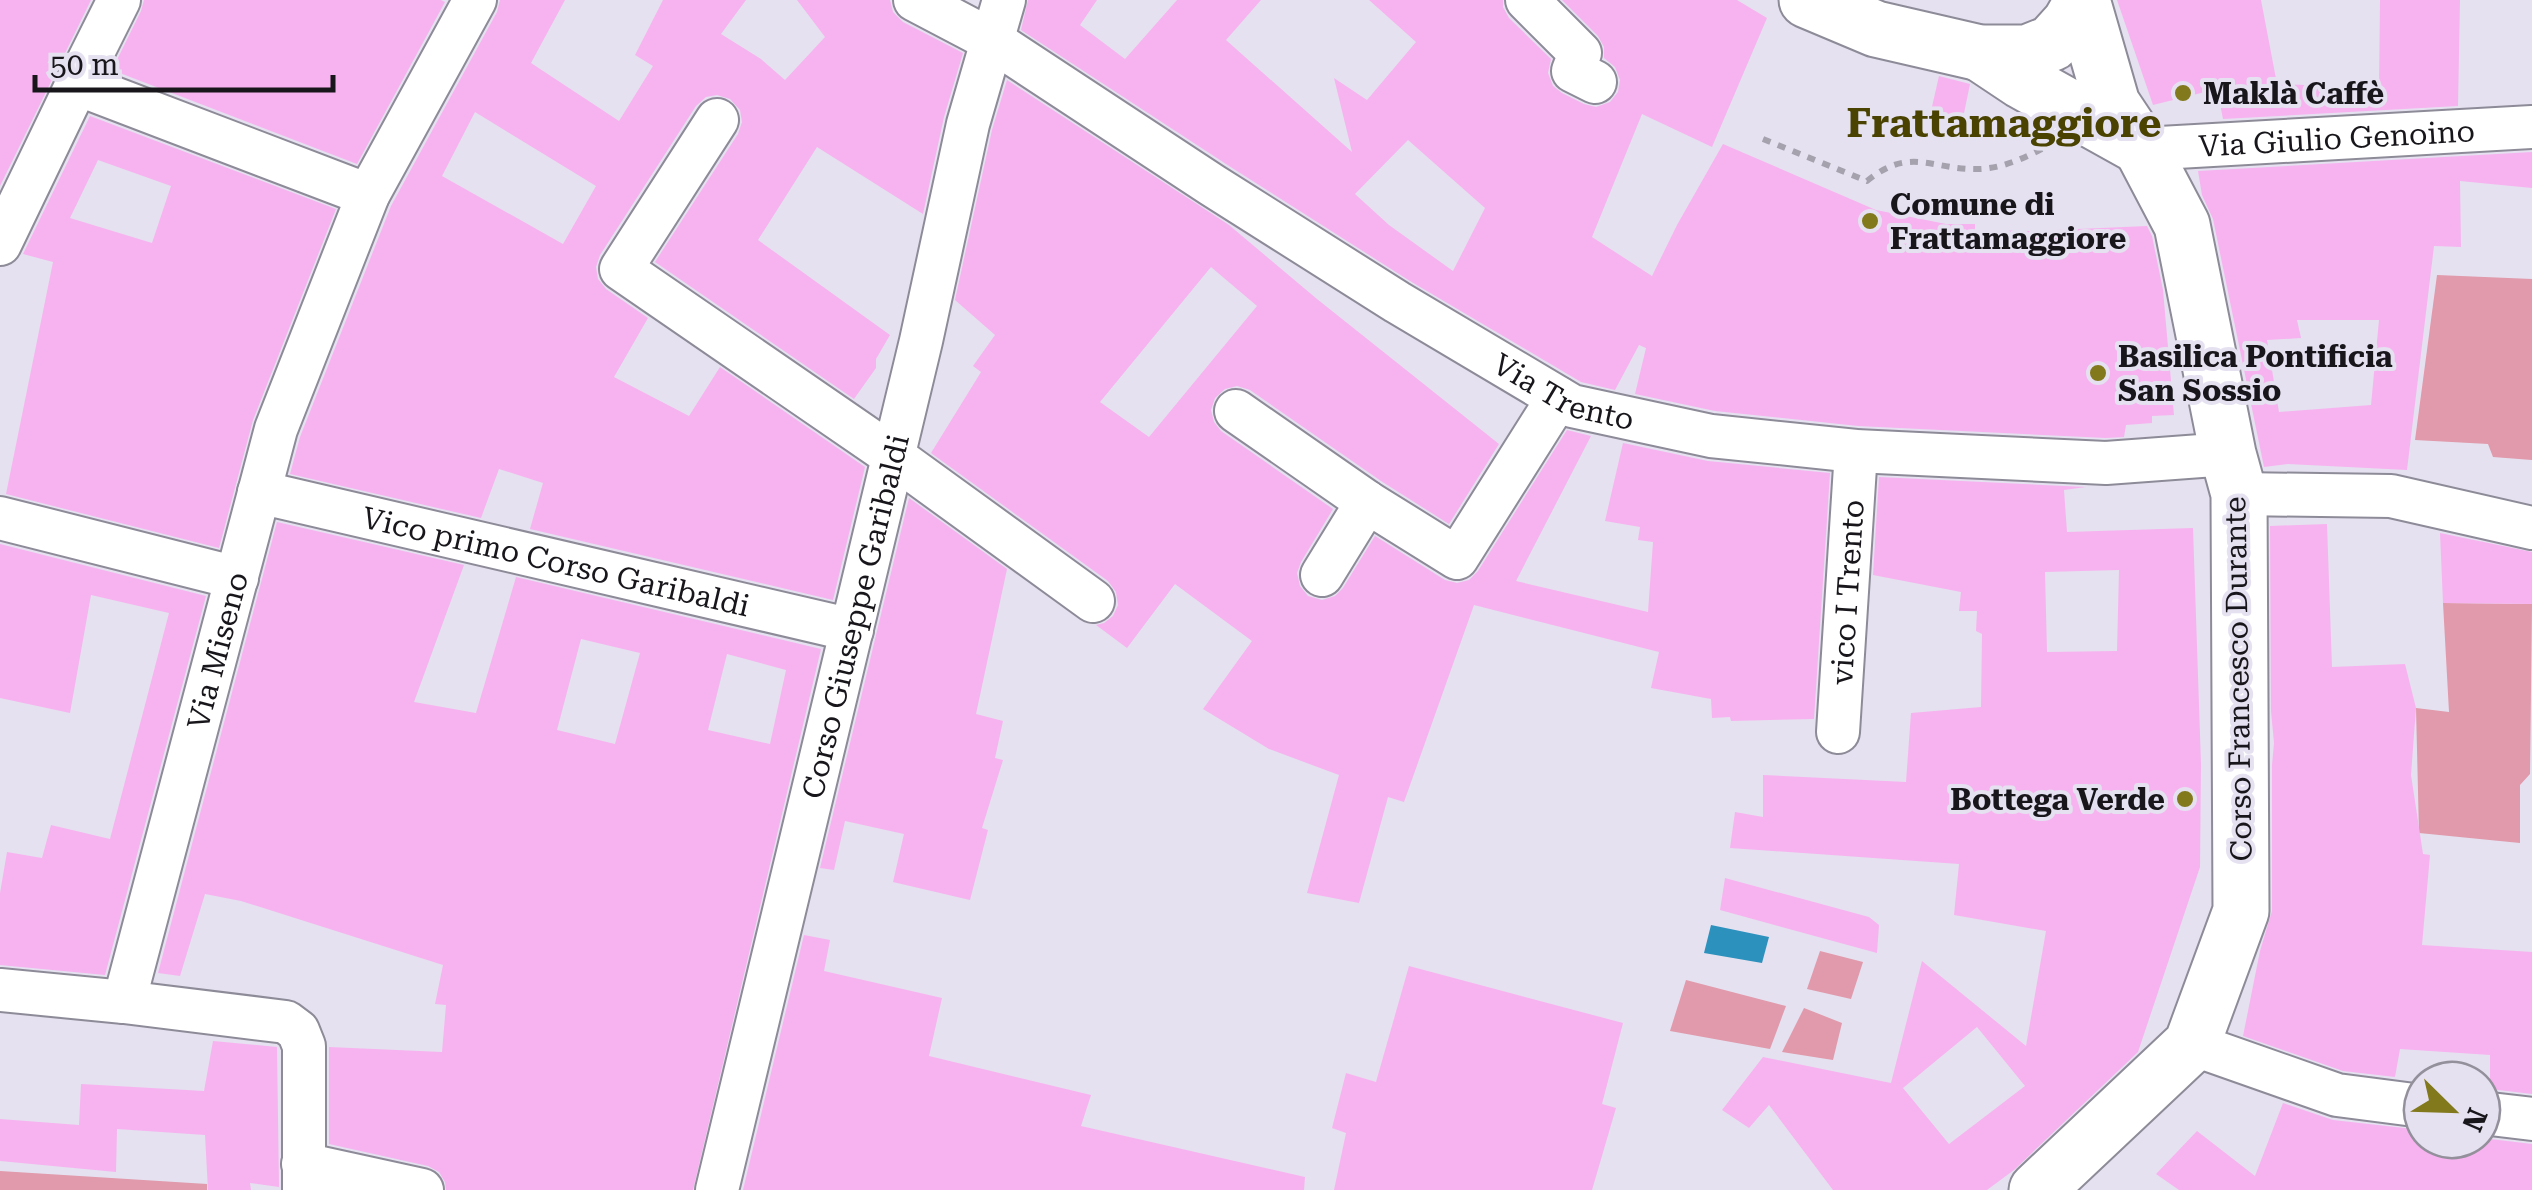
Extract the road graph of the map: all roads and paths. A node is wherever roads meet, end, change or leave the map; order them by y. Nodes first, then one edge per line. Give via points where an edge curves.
1 (118, 0) edge
2 (475, 0) edge
3 (916, 0) edge
4 (1004, 0) edge
5 (1527, 0) edge
6 (1807, 0) edge
7 (2082, 1) edge
8 (993, 41) junction
9 (1980, 53) junction
10 (1595, 82) dead end
11 (77, 84) junction
12 (2077, 112) junction
13 (717, 120) dead end
14 (2532, 128) edge
15 (1763, 139) dead end
16 (2141, 148) junction
17 (368, 195) junction
18 (0, 244) edge
19 (1558, 398) junction
20 (1236, 411) dead end
21 (1856, 451) junction
22 (894, 456) junction
23 (2233, 474) junction
24 (260, 492) junction
25 (1367, 502) junction
26 (0, 518) edge
27 (2532, 528) edge
28 (1322, 575) dead end
29 (237, 578) junction
30 (1092, 601) dead end
31 (852, 630) junction
32 (1838, 732) dead end
33 (0, 990) edge
34 (124, 1002) junction
35 (2192, 1044) junction
36 (2402, 1103) edge
37 (2502, 1115) edge
38 (2532, 1119) edge
39 (304, 1177) edge
40 (422, 1190) edge
41 (717, 1190) edge
42 (2037, 1190) edge

1 - 11 street
2 - 17 street, Via Miseno
3 - 8 street, Via Trento
4 - 8 street, Corso Giuseppe Garibaldi
5 - 10 street via 1580,53 1574,71
6 - 9 street via 1876,29
7 - 9 street via 2052,43 2027,53
7 - 16 street, Corso Francesco Durante via 2112,104
8 - 19 street, Via Trento
8 - 22 street, Corso Giuseppe Garibaldi via 968,124
9 - 12 street
11 - 17 street
11 - 18 street
12 - 15 path via 2055,141 2010,163 1983,169 1906,161 1867,181
12 - 16 street
13 - 22 street via 621,269
14 - 16 street, Via Giulio Genoino
16 - 23 street, Corso Francesco Durante via 2182,225
17 - 24 street, Via Miseno via 276,429
19 - 21 street, Via Trento via 1711,436
19 - 25 street via 1458,558
20 - 25 street
21 - 23 street, Via Trento
21 - 32 street, vico I Trento
22 - 30 street
22 - 31 street, Corso Giuseppe Garibaldi
23 - 27 street, Via Trento via 2391,496
23 - 35 street, Corso Francesco Durante via 2241,910
24 - 29 street, Via Miseno
24 - 31 street, Vico primo Corso Garibaldi
25 - 28 street
26 - 29 street
29 - 34 street, Via Miseno
31 - 41 street, Corso Giuseppe Garibaldi
33 - 34 street
34 - 39 street via 286,1022 298,1031 304,1046
35 - 36 street via 2337,1095
35 - 42 street, Corso Francesco Durante
37 - 38 street
39 - 40 street

